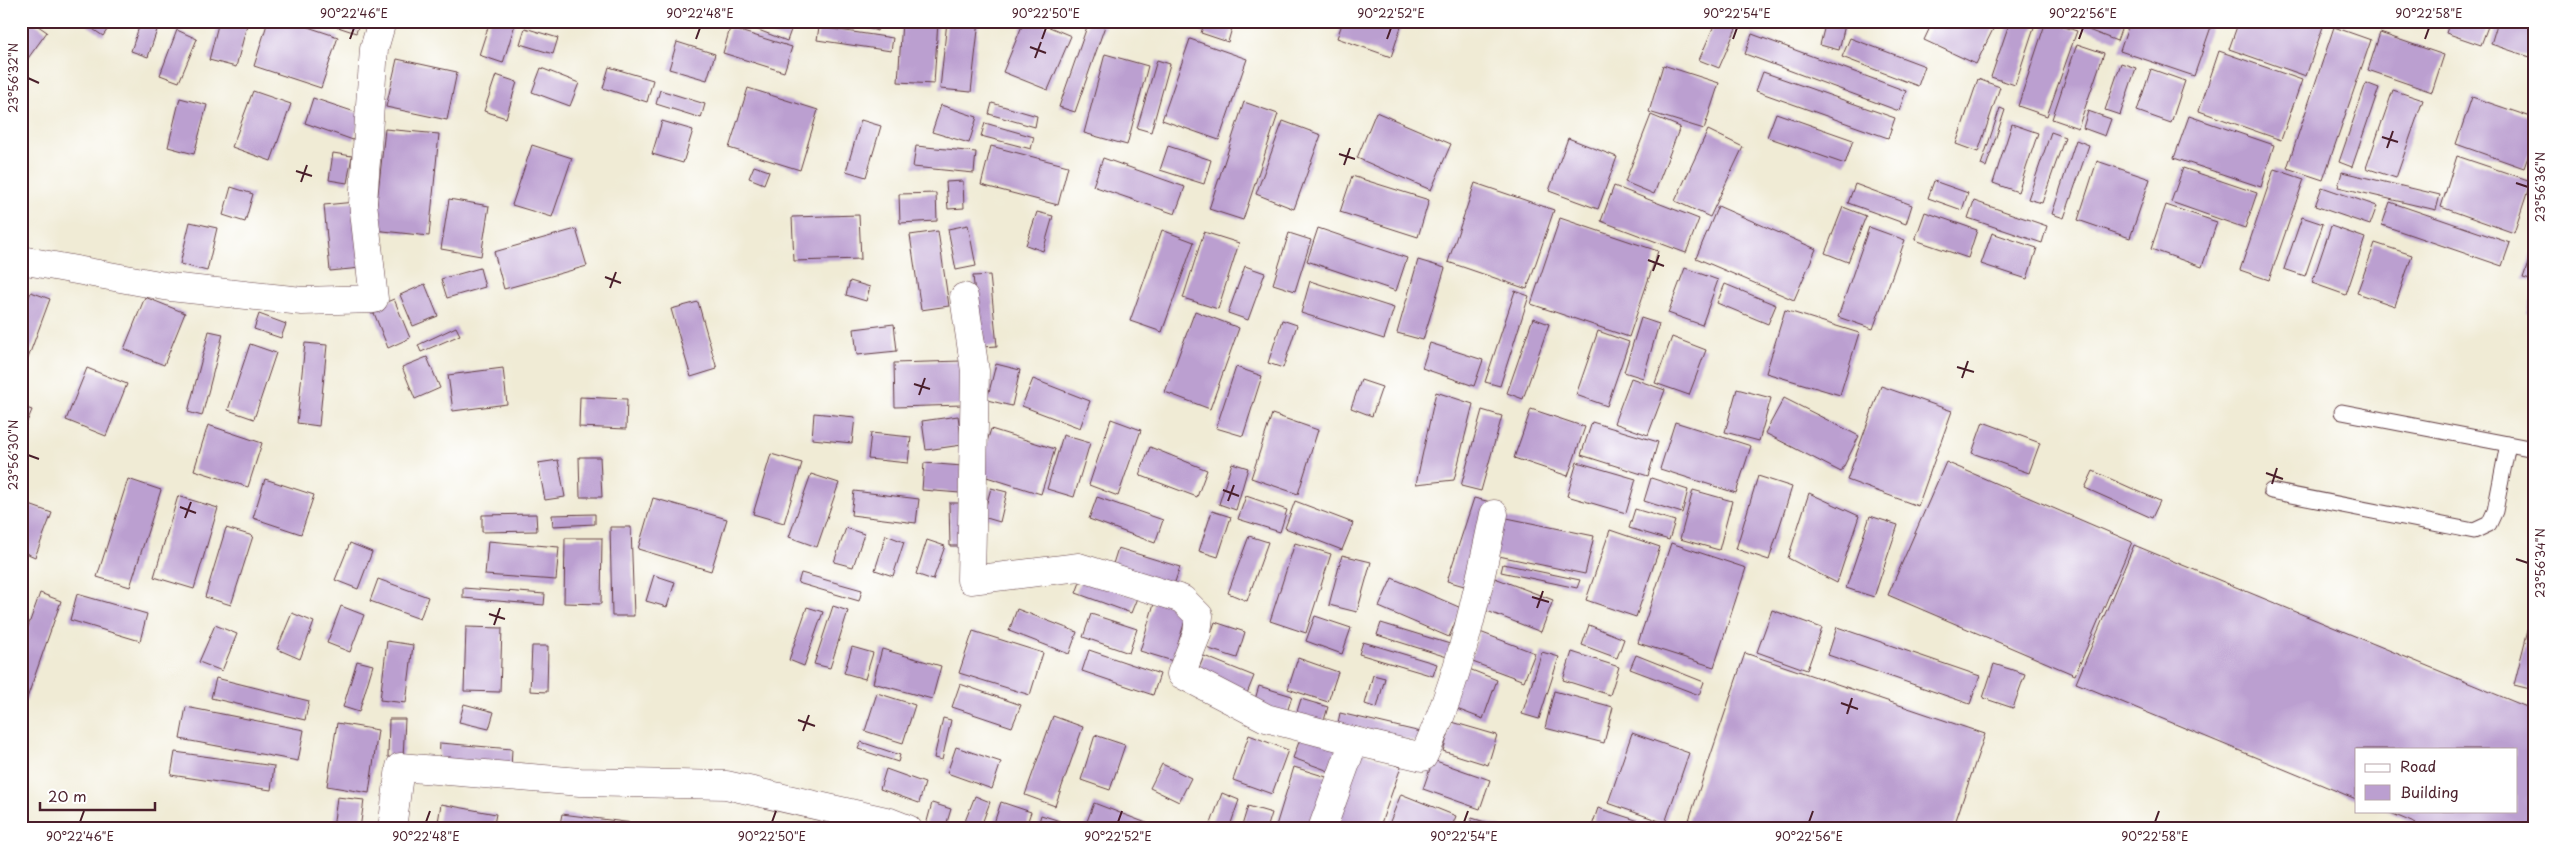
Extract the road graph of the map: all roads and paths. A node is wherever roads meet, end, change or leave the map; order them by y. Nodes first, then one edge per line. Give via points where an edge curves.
1 (382, 21) edge
2 (21, 260) edge
3 (964, 297) dead end
4 (2342, 412) dead end
5 (2508, 444) junction
6 (2534, 449) edge
7 (2271, 491) dead end
8 (1494, 514) dead end
9 (1354, 741) junction
10 (392, 829) edge
11 (908, 829) edge
12 (1322, 829) edge

1 - 2 street via 374,49 363,203 374,299 302,301 170,287
3 - 9 street via 975,371 971,580 1079,567 1182,599 1199,616 1197,634 1181,674 1266,718
4 - 5 lane
5 - 6 lane
5 - 7 lane via 2490,524 2474,531
8 - 9 street via 1478,593 1442,717 1423,757
9 - 12 street
10 - 11 street via 400,768 580,782 726,785 890,822

